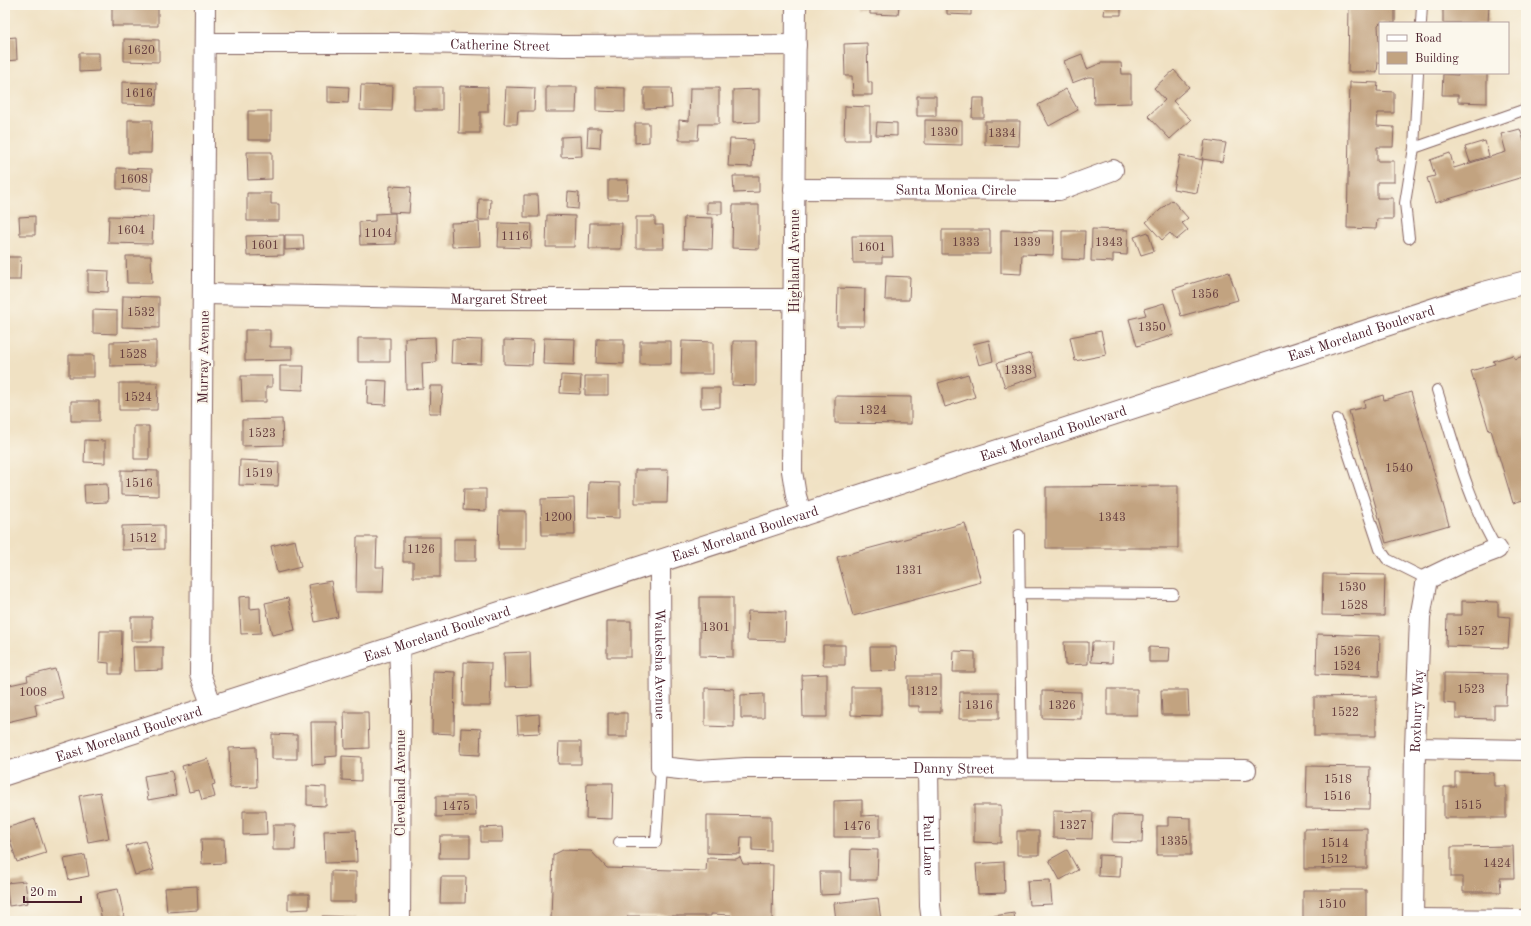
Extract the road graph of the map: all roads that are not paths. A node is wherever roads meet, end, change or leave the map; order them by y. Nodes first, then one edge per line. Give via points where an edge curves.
1 (205, 5) edge
2 (796, 5) edge
3 (1422, 5) edge
4 (1421, 22) edge
5 (205, 44) junction
6 (796, 45) junction
7 (1418, 74) edge
8 (1526, 109) edge
9 (1414, 148) junction
10 (1113, 170) dead end
11 (794, 189) junction
12 (1409, 238) dead end
13 (1526, 271) edge
14 (1526, 282) edge
15 (1484, 293) junction
16 (204, 294) junction
17 (794, 299) junction
18 (1437, 390) dead end
19 (1337, 419) dead end
20 (802, 516) junction
21 (1019, 535) dead end
22 (1497, 549) joint
23 (660, 562) junction
24 (1427, 579) junction
25 (1020, 593) junction
26 (1172, 594) dead end
27 (399, 646) junction
28 (212, 706) junction
29 (1415, 748) junction
30 (1526, 750) edge
31 (661, 767) junction
32 (928, 768) junction
33 (1022, 769) junction
34 (1246, 770) dead end
35 (5, 774) edge
36 (619, 842) dead end
37 (1413, 920) edge
38 (1526, 920) edge
39 (400, 921) edge
40 (932, 921) edge

1 - 5 street, Murray Avenue
2 - 6 street, Highland Avenue
3 - 4 lane
5 - 6 street, Catherine Street
5 - 16 street, Murray Avenue
6 - 11 street, Highland Avenue
7 - 9 lane
8 - 9 lane
9 - 12 lane via 1405,203
10 - 11 street, Santa Monica Circle via 1060,190
11 - 17 street, Highland Avenue
13 - 15 main road, East Moreland Boulevard
14 - 15 main road, East Moreland Boulevard
15 - 20 main road, East Moreland Boulevard
16 - 17 street, Margaret Street via 477,299
16 - 28 street, Murray Avenue via 200,674
17 - 20 street, Highland Avenue via 792,471
18 - 22 lane via 1483,526
19 - 24 lane via 1380,549 1388,559
20 - 23 main road, East Moreland Boulevard
21 - 25 lane
22 - 24 street via 1460,562
23 - 27 main road, East Moreland Boulevard
23 - 31 street, Waukesha Avenue
24 - 29 street, Roxbury Way via 1420,618
25 - 26 lane
25 - 33 lane
27 - 28 main road, East Moreland Boulevard
27 - 39 street, Cleveland Avenue
28 - 35 main road, East Moreland Boulevard
29 - 30 street
29 - 37 street, Roxbury Way
31 - 32 street, Danny Street via 698,771 746,768
31 - 36 lane via 656,842
32 - 33 street, Danny Street
32 - 40 street, Paul Lane
33 - 34 street, Danny Street
37 - 38 street

